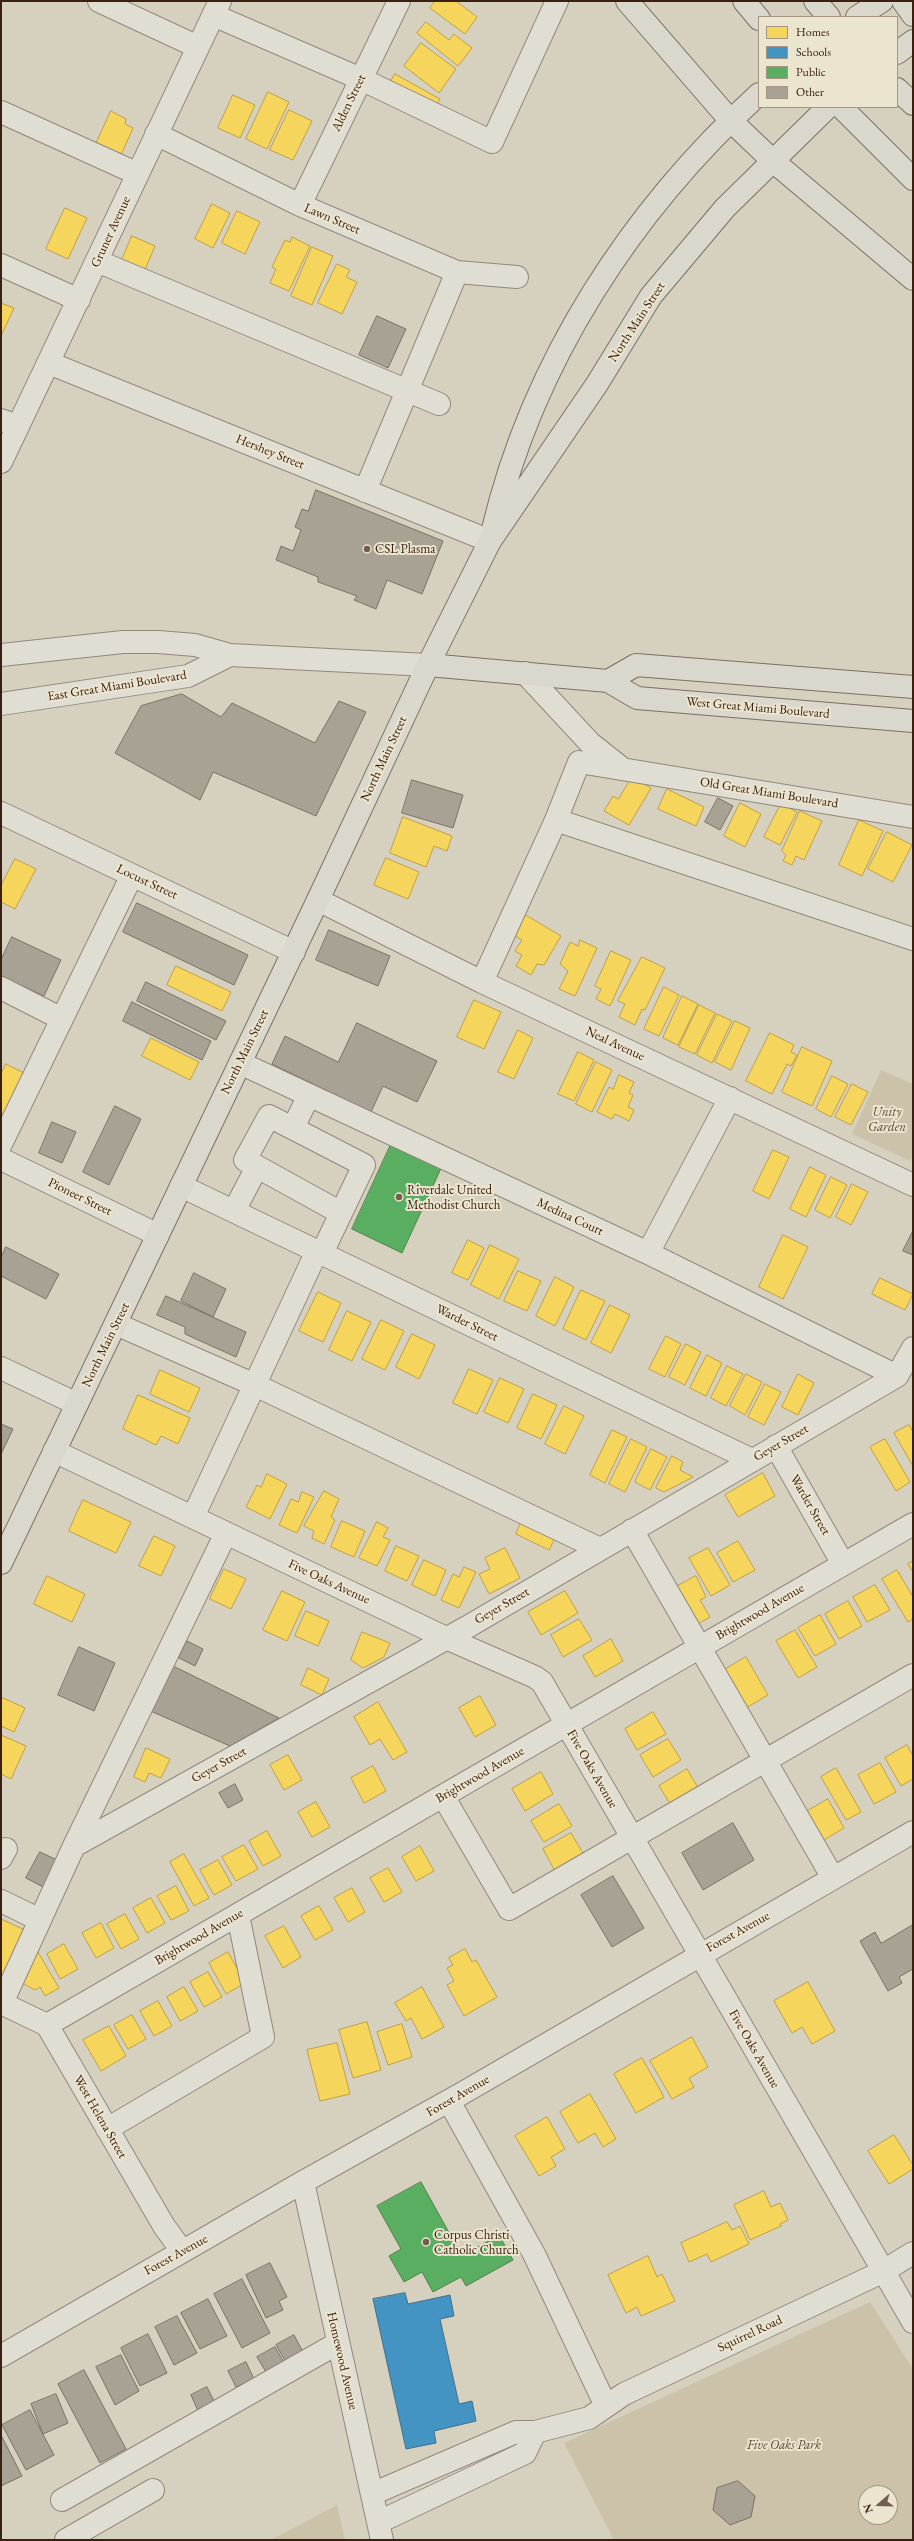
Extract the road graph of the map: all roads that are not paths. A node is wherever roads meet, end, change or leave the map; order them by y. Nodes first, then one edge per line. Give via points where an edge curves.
1 (99, 1) edge
2 (398, 1) edge
3 (557, 1) edge
4 (627, 1) edge
5 (744, 1) edge
6 (882, 1) edge
7 (903, 1) edge
8 (217, 8) edge
9 (913, 15) edge
10 (859, 16) edge
11 (758, 18) edge
12 (913, 41) edge
13 (198, 47) junction
14 (898, 52) edge
15 (361, 79) junction
16 (898, 90) edge
17 (758, 95) edge
18 (913, 104) edge
19 (827, 108) edge
20 (1, 112) edge
21 (847, 113) edge
22 (730, 120) junction
23 (156, 134) junction
24 (773, 161) junction
25 (138, 174) junction
26 (913, 178) edge
27 (300, 205) junction
28 (97, 261) junction
29 (1, 265) edge
30 (456, 272) junction
31 (517, 277) dead end
32 (913, 279) edge
33 (79, 300) junction
34 (50, 363) junction
35 (407, 390) junction
36 (438, 404) dead end
37 (10, 423) edge
38 (1, 462) edge
39 (365, 491) junction
40 (490, 541) junction
41 (1, 655) edge
42 (230, 655) junction
43 (428, 665) junction
44 (525, 674) junction
45 (608, 681) junction
46 (913, 687) edge
47 (1, 704) edge
48 (913, 721) edge
49 (625, 769) junction
50 (1, 812) edge
51 (913, 817) edge
52 (556, 820) junction
53 (132, 875) junction
54 (318, 900) junction
55 (913, 939) edge
56 (294, 952) junction
57 (482, 982) junction
58 (1, 988) edge
59 (62, 1019) junction
60 (240, 1063) junction
61 (309, 1095) junction
62 (730, 1098) junction
63 (293, 1128) junction
64 (1, 1144) edge
65 (1, 1159) edge
66 (258, 1167) junction
67 (913, 1185) edge
68 (181, 1186) junction
69 (234, 1211) junction
70 (341, 1213) junction
71 (158, 1235) junction
72 (319, 1252) junction
73 (648, 1253) junction
74 (116, 1324) junction
75 (913, 1348) edge
76 (1, 1368) edge
77 (897, 1376) junction
78 (255, 1385) junction
79 (77, 1404) junction
80 (776, 1446) junction
81 (54, 1451) junction
82 (752, 1460) junction
83 (193, 1517) junction
84 (913, 1524) edge
85 (632, 1530) junction
86 (226, 1533) junction
87 (600, 1549) junction
88 (2, 1558) edge
89 (843, 1564) junction
90 (446, 1638) junction
91 (700, 1648) junction
92 (913, 1675) edge
93 (566, 1725) junction
94 (766, 1761) junction
95 (443, 1796) junction
96 (913, 1832) edge
97 (632, 1839) junction
98 (74, 1846) junction
99 (833, 1878) junction
100 (1, 1901) edge
101 (238, 1915) junction
102 (40, 1920) junction
103 (699, 1954) junction
104 (1, 2003) edge
105 (47, 2026) junction
106 (449, 2101) junction
107 (107, 2129) junction
108 (302, 2182) junction
109 (182, 2251) junction
110 (913, 2253) edge
111 (882, 2272) junction
112 (913, 2322) edge
113 (338, 2343) junction
114 (1, 2356) edge
115 (597, 2412) junction
116 (535, 2432) junction
117 (153, 2490) dead end
118 (372, 2494) junction
119 (62, 2500) dead end
120 (380, 2531) edge
121 (66, 2540) edge

1 - 13 street
2 - 15 street, Alden Street
3 - 15 street via 492,142
4 - 22 main road
5 - 11 main road
6 - 10 main road
7 - 9 main road
8 - 13 street, Gruner Avenue
8 - 15 street
12 - 14 main road
13 - 23 street, Gruner Avenue
15 - 27 street, Alden Street
16 - 18 main road
17 - 22 main road, North Main Street
19 - 24 main road, North Main Street
20 - 25 street
21 - 26 main road
22 - 24 main road
22 - 40 main road, North Main Street via 664,192 591,293 545,379 505,479
23 - 25 street, Gruner Avenue
23 - 27 street, Lawn Street
24 - 32 main road
24 - 40 main road, North Main Street via 725,208 652,296 597,384
25 - 28 street, Gruner Avenue
27 - 30 street, Lawn Street
28 - 33 street, Gruner Avenue
28 - 35 street
29 - 33 street
30 - 31 street, Lawn Street
30 - 35 street
33 - 34 street, Gruner Avenue
34 - 37 street, Gruner Avenue
34 - 39 street, Hershey Street
35 - 36 street
35 - 39 street
37 - 38 street, Gruner Avenue
39 - 40 street, Hershey Street
40 - 43 main road, North Main Street
41 - 42 street, East Great Miami Boulevard via 123,642 195,645
42 - 43 street, East Great Miami Boulevard
42 - 47 street, East Great Miami Boulevard via 188,676
43 - 44 main road, West Great Miami Boulevard
43 - 54 main road, North Main Street
44 - 45 main road, West Great Miami Boulevard
44 - 49 street, Old Great Miami Boulevard via 600,753
45 - 46 main road via 636,665
45 - 48 main road, West Great Miami Boulevard via 637,698
49 - 51 street, Old Great Miami Boulevard
49 - 52 street, Old Great Miami Boulevard via 579,762
50 - 53 street, Locust Street
52 - 55 street
52 - 57 street
53 - 56 street, Locust Street
53 - 59 street
54 - 56 main road, North Main Street
54 - 57 street, Neal Avenue
56 - 60 main road, North Main Street
57 - 62 street, Neal Avenue
58 - 59 street
59 - 64 street
60 - 61 street, Medina Court
60 - 68 main road, North Main Street
61 - 63 street
61 - 73 street, Medina Court
62 - 67 street, Neal Avenue
62 - 73 street
63 - 66 street via 269,1116 245,1160
63 - 70 street via 364,1165
65 - 71 street, Pioneer Street
66 - 69 street
66 - 70 street
68 - 69 street, Warder Street
68 - 71 main road, North Main Street
69 - 72 street, Warder Street
70 - 72 street
71 - 74 main road, North Main Street
72 - 78 street
72 - 82 street, Warder Street
73 - 77 street, Medina Court
74 - 78 street
74 - 79 main road, North Main Street
75 - 77 street
76 - 79 street
77 - 80 street, Geyer Street
78 - 83 street
78 - 87 street
79 - 81 main road, North Main Street
80 - 82 street, Geyer Street
80 - 89 street, Warder Street
81 - 83 street, Five Oaks Avenue
81 - 88 main road, North Main Street
82 - 85 street, Geyer Street
83 - 86 street, Five Oaks Avenue
84 - 89 street, Brightwood Avenue
85 - 87 street, Geyer Street
85 - 91 street
86 - 90 street, Five Oaks Avenue
86 - 98 street
87 - 90 street, Geyer Street
89 - 91 street, Brightwood Avenue
90 - 93 street, Five Oaks Avenue via 542,1682
90 - 98 street, Geyer Street
91 - 93 street, Brightwood Avenue
91 - 94 street
92 - 94 street
93 - 95 street, Brightwood Avenue
93 - 97 street, Five Oaks Avenue
94 - 97 street
94 - 99 street
95 - 97 street via 509,1909
95 - 101 street, Brightwood Avenue
96 - 99 street, Forest Avenue
97 - 103 street, Five Oaks Avenue
98 - 102 street
99 - 103 street, Forest Avenue
100 - 102 street
101 - 105 street, Brightwood Avenue
101 - 107 street via 263,2038
102 - 104 street
103 - 106 street, Forest Avenue
103 - 111 street, Five Oaks Avenue
104 - 105 street
105 - 107 street, West Helena Street
106 - 108 street, Forest Avenue
106 - 115 street via 534,2254
107 - 109 street, West Helena Street via 164,2226
108 - 109 street, Forest Avenue
108 - 113 street, Homewood Avenue
109 - 114 street, Forest Avenue
110 - 111 street, Squirrel Road
111 - 112 street, Five Oaks Avenue
111 - 115 street, Squirrel Road via 624,2394
113 - 118 street, Homewood Avenue
113 - 119 street
115 - 116 street, Squirrel Road
116 - 118 street, Squirrel Road via 516,2432
116 - 120 street via 525,2453
117 - 121 street
118 - 120 street, Homewood Avenue

